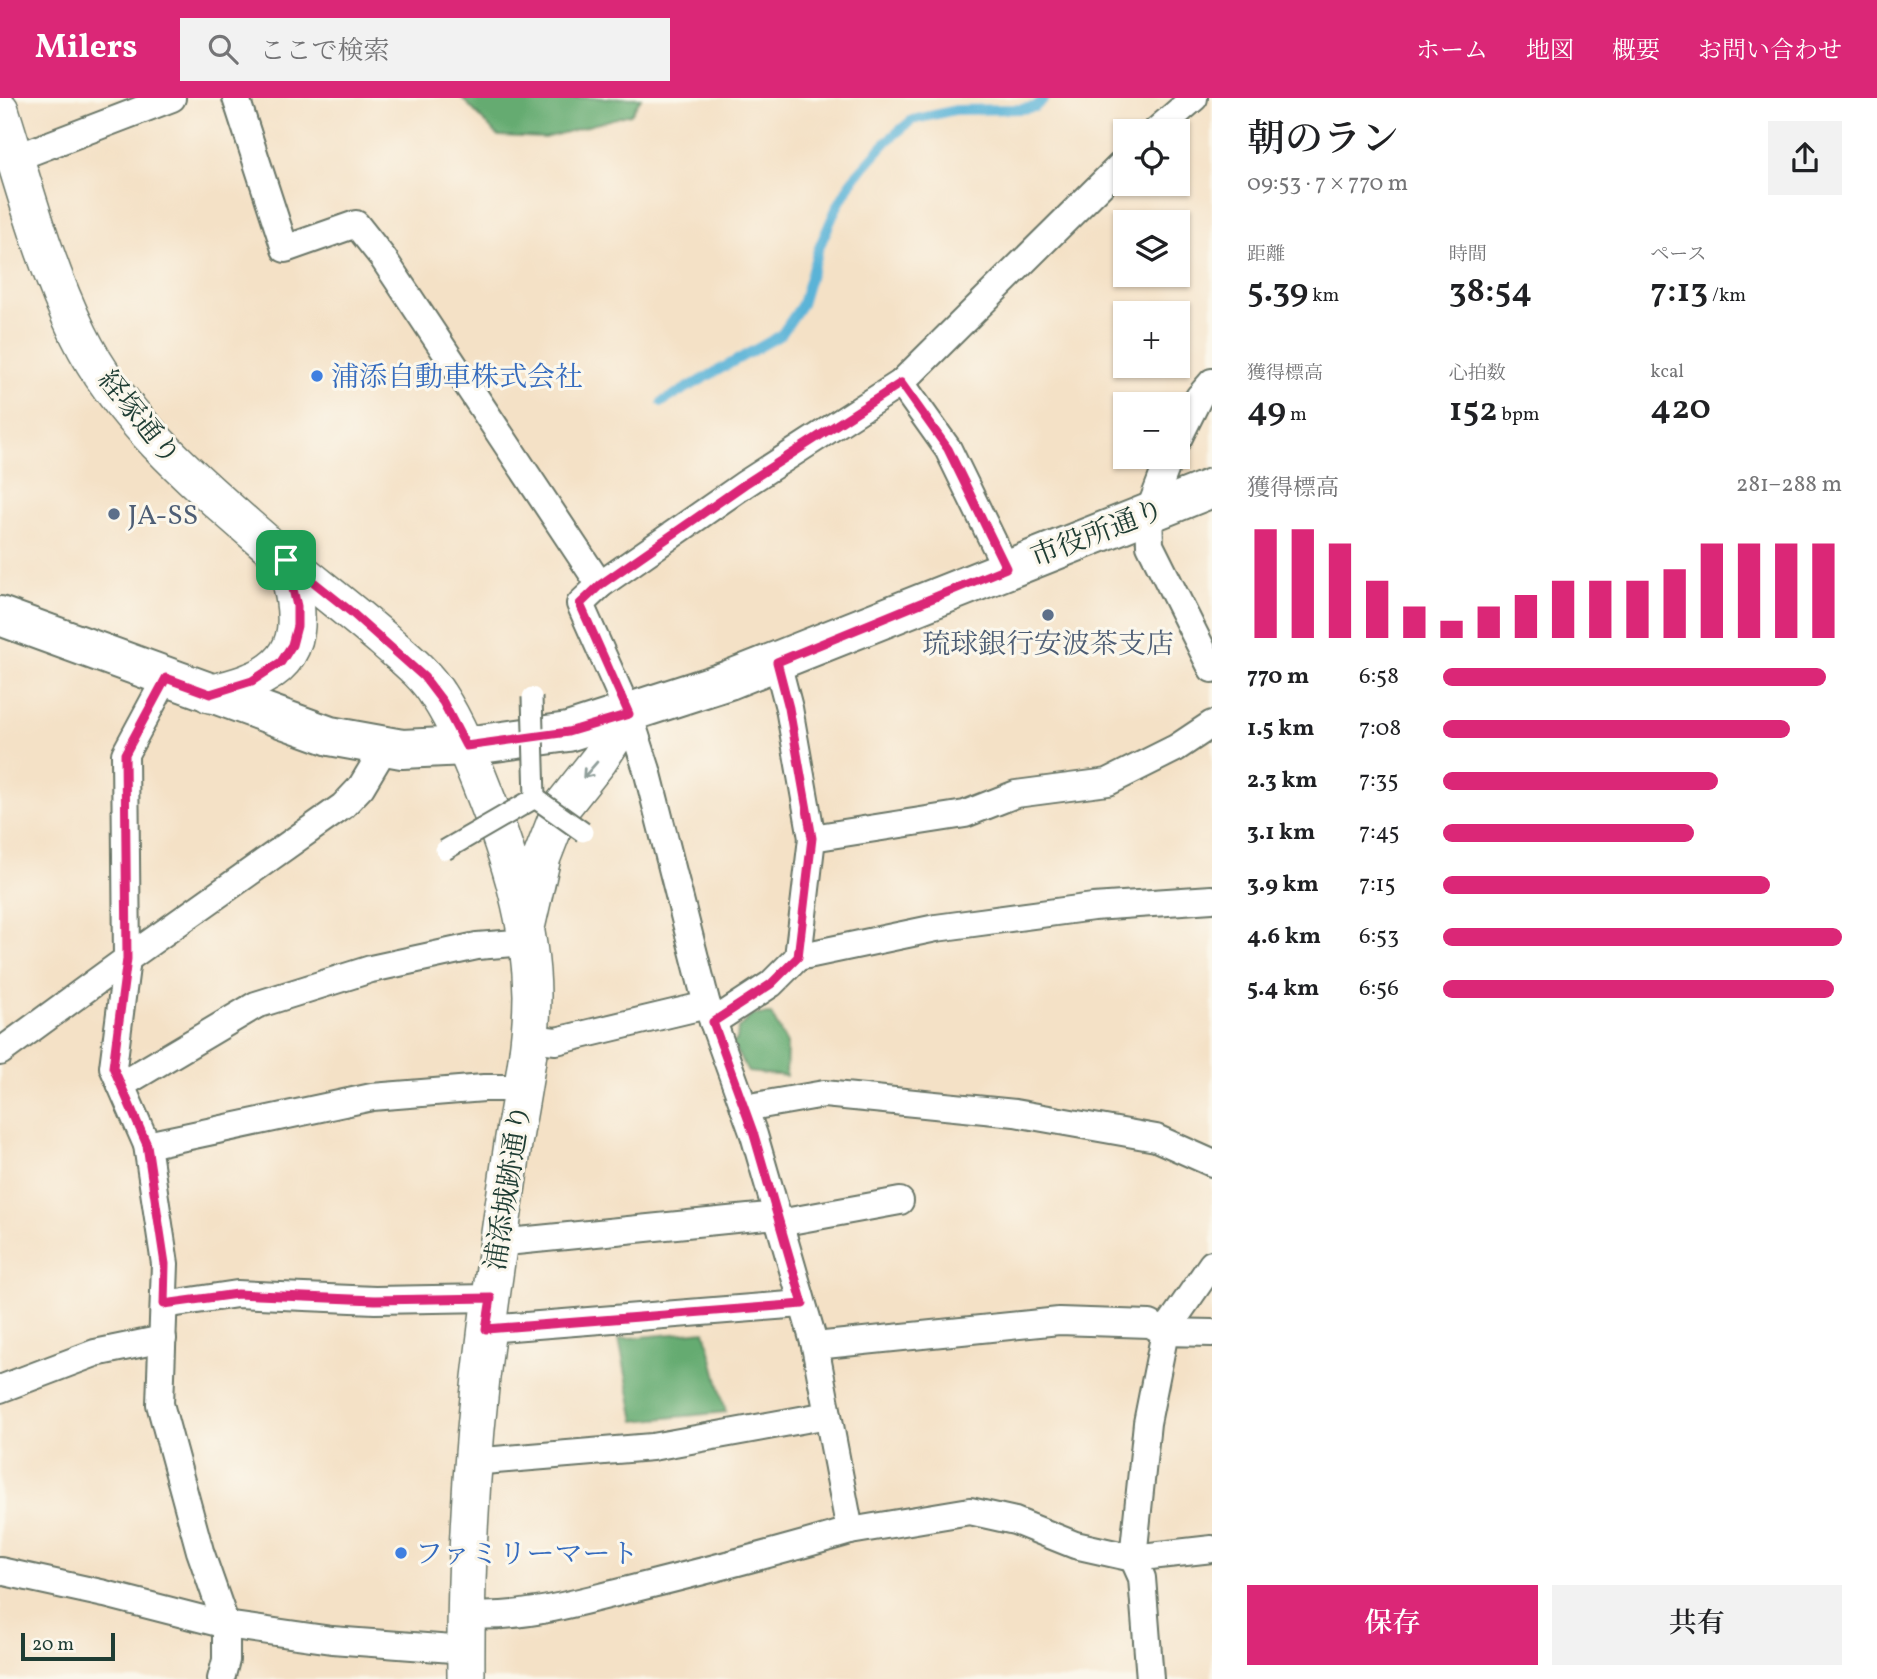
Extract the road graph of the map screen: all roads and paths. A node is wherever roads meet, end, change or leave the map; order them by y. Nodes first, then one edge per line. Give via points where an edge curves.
1 (172, 98) edge
2 (236, 98) edge
3 (1194, 98) edge
4 (0, 110) edge
5 (1170, 119) edge
6 (15, 158) junction
7 (1113, 173) edge
8 (1212, 382) edge
9 (901, 383) junction
10 (1190, 415) edge
11 (1165, 469) edge
12 (1212, 488) edge
13 (1149, 512) junction
14 (286, 560) junction
15 (1006, 568) junction
16 (600, 585) junction
17 (0, 616) edge
18 (777, 662) junction
19 (1212, 669) edge
20 (166, 678) junction
21 (210, 694) junction
22 (532, 697) dead end
23 (629, 714) junction
24 (1212, 723) edge
25 (466, 746) junction
26 (385, 747) junction
27 (535, 799) junction
28 (583, 832) dead end
29 (812, 838) junction
30 (444, 850) dead end
31 (1212, 899) edge
32 (527, 934) junction
33 (798, 957) junction
34 (127, 959) junction
35 (710, 1014) junction
36 (530, 1038) junction
37 (0, 1052) edge
38 (121, 1085) junction
39 (523, 1088) junction
40 (744, 1108) junction
41 (147, 1145) junction
42 (1212, 1163) edge
43 (900, 1201) dead end
44 (778, 1219) junction
45 (498, 1243) junction
46 (1212, 1264) edge
47 (164, 1304) junction
48 (803, 1304) junction
49 (489, 1314) junction
50 (1165, 1332) junction
51 (1212, 1333) edge
52 (163, 1339) junction
53 (815, 1346) junction
54 (0, 1389) edge
55 (828, 1415) junction
56 (471, 1462) junction
57 (850, 1531) junction
58 (1212, 1549) edge
59 (1133, 1558) junction
60 (0, 1571) edge
61 (226, 1625) junction
62 (467, 1648) edge
63 (221, 1679) edge
64 (1150, 1679) edge

1 - 6 street
2 - 16 street via 285,249 356,224
3 - 5 street
4 - 6 main road, 経塚通り
6 - 14 main road, 経塚通り via 59,290 80,339 109,383 192,479
7 - 9 street
8 - 10 street
9 - 15 street via 948,449
9 - 16 street
11 - 13 street
12 - 13 main road, 市役所通り
13 - 15 main road, 市役所通り
13 - 19 street via 1150,545
14 - 21 main road via 297,606 292,645 268,673
14 - 25 main road, 経塚通り via 424,677
15 - 18 main road, 市役所通り
16 - 23 street via 580,604
17 - 20 main road, 市役所通り
18 - 23 main road, 市役所通り
18 - 29 street
20 - 21 main road, 市役所通り
20 - 34 street via 125,754
21 - 26 main road, 市役所通り via 330,736
22 - 27 street, bridge
23 - 25 main road, 市役所通り via 568,732
23 -> 32 main road via 561,808 542,857
23 - 35 street via 648,770
24 - 29 street via 1177,748 1108,782 1016,794 964,814
25 - 26 main road, 市役所通り
25 - 32 main road, 浦添城跡通り via 510,865
26 - 34 street via 361,787 343,806
27 - 28 street, bridge
27 - 30 street, bridge
29 - 33 street
31 - 33 street via 1093,907 936,928
32 - 36 main road, 浦添城跡通り
32 - 38 street via 371,969 256,1005
33 - 35 street via 771,984
34 - 37 street
34 - 38 street via 113,1067
35 - 36 street via 556,1041
35 - 40 street
36 - 39 main road, 浦添城跡通り
38 - 41 street
39 - 41 street via 372,1097
39 - 45 main road, 浦添城跡通り
40 - 42 street via 824,1094 1015,1113 1156,1138
40 - 44 street
41 - 47 street via 165,1264
43 - 44 street
44 - 45 street
44 - 48 street
45 - 49 main road, 浦添城跡通り
46 - 50 street
47 - 49 street via 237,1294 375,1300
47 - 52 street
48 - 49 street
48 - 53 street
49 - 56 main road, 浦添城跡通り
50 - 51 street
50 - 53 street via 1150,1324 1059,1321
50 - 59 street via 1146,1423
52 - 54 street via 95,1353
52 - 61 street via 160,1404 200,1551
53 - 55 street
55 - 56 street via 652,1447
55 - 57 street
56 - 62 main road, 浦添城跡通り
57 - 59 street via 970,1511 1014,1521 1075,1545
57 - 62 street via 571,1604 493,1617
58 - 59 street
59 - 64 street via 1142,1578
60 - 61 street
61 - 62 street via 332,1640
61 - 63 street

